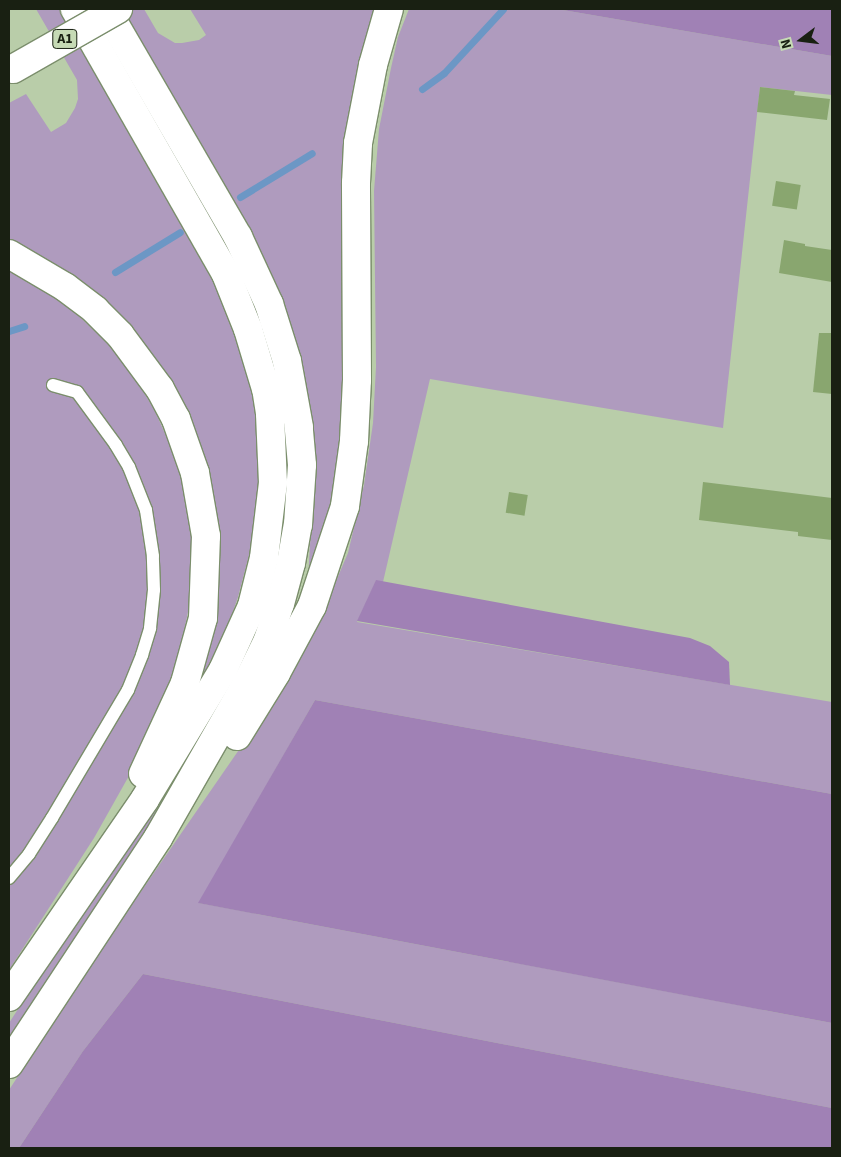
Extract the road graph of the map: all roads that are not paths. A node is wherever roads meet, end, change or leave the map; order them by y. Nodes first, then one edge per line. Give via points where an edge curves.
1 (74, 9) edge
2 (106, 9) edge
3 (118, 9) edge
4 (389, 9) edge
5 (11, 70) edge
6 (9, 254) edge
7 (53, 385) dead end
8 (158, 838) junction
9 (9, 878) edge
10 (40, 950) junction
11 (9, 997) edge
12 (9, 1064) edge

1 - 10 highway via 226,274 248,329 266,389 273,483 269,531 254,598 223,670 144,799
2 - 8 highway via 238,237 258,278 286,354 301,446 295,544 268,640 222,729
3 - 5 highway, A1, bridge
4 - 8 highway via 372,65 358,143 357,380 354,442 344,506 312,606 276,673 242,729
6 - 10 highway via 47,274 95,310 142,362 160,389 186,445 195,473 206,536 203,618 185,683 137,786
7 - 9 lane via 77,392 129,467 146,510 154,590 150,628 128,690 52,818
8 - 12 highway
10 - 11 highway

